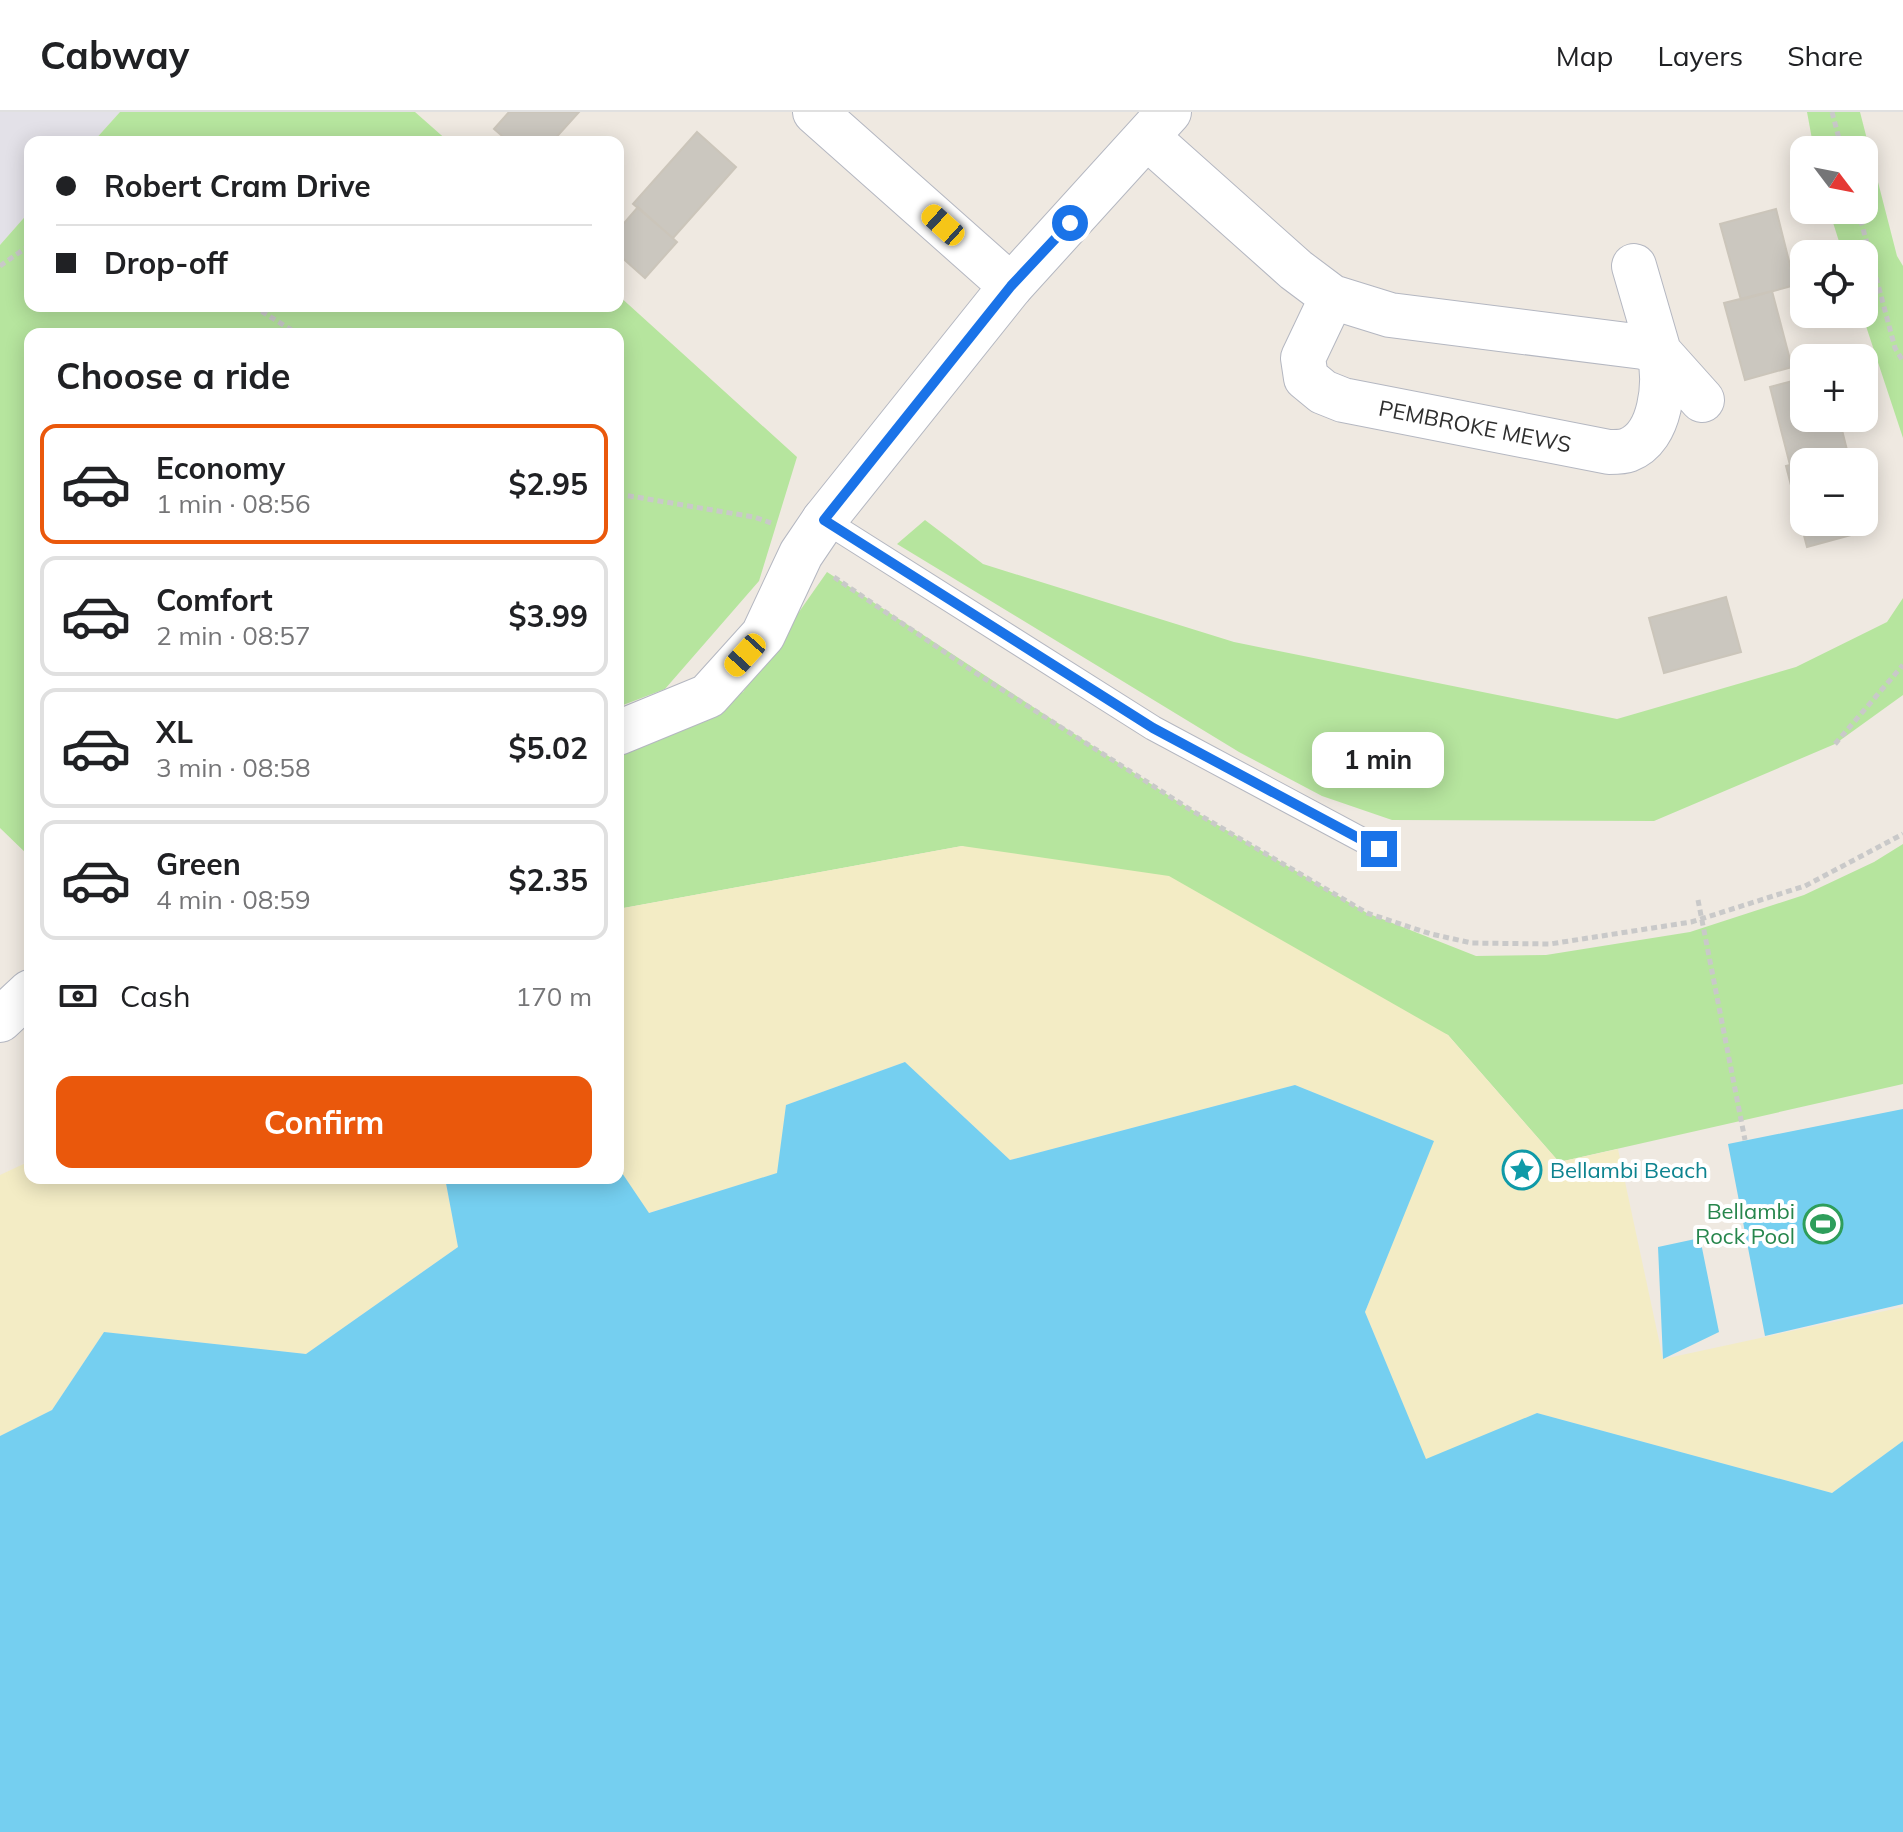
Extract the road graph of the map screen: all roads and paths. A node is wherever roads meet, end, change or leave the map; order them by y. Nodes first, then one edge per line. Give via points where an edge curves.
1 (815, 112) edge
2 (1832, 112) edge
3 (1158, 125) edge
4 (1838, 136) edge
5 (1862, 224) edge
6 (24, 249) edge
7 (0, 266) edge
8 (1634, 266) dead end
9 (1011, 286) junction
10 (1332, 297) junction
11 (263, 312) edge
12 (288, 328) edge
13 (1659, 352) junction
14 (1903, 361) edge
15 (1702, 400) dead end
16 (624, 495) edge
17 (812, 537) junction
18 (1903, 665) edge
19 (624, 731) edge
20 (1835, 744) dead end
21 (1903, 834) edge
22 (1379, 849) dead end
23 (1698, 900) dead end
24 (1702, 919) junction
25 (24, 998) edge
26 (0, 1020) edge
27 (1745, 1140) dead end

1 - 9 street
2 - 4 path
3 - 9 street
3 - 10 street via 1296,270
5 - 14 path
6 - 7 path
8 - 13 street, PEMBROKE MEWS
9 - 17 street
10 - 13 street via 1390,315
10 - 13 street, PEMBROKE MEWS via 1303,358 1306,378 1323,392 1609,452 1628,451 1654,423 1663,369
11 - 12 path
13 - 15 street, PEMBROKE MEWS
16 - 17 path via 754,517
17 - 19 street via 763,635 708,696
17 - 22 lane
17 - 24 path via 980,676 1191,810 1367,913 1431,934 1488,943 1550,944
18 - 20 path
21 - 24 path via 1805,886
23 - 24 path
24 - 27 path
25 - 26 street

